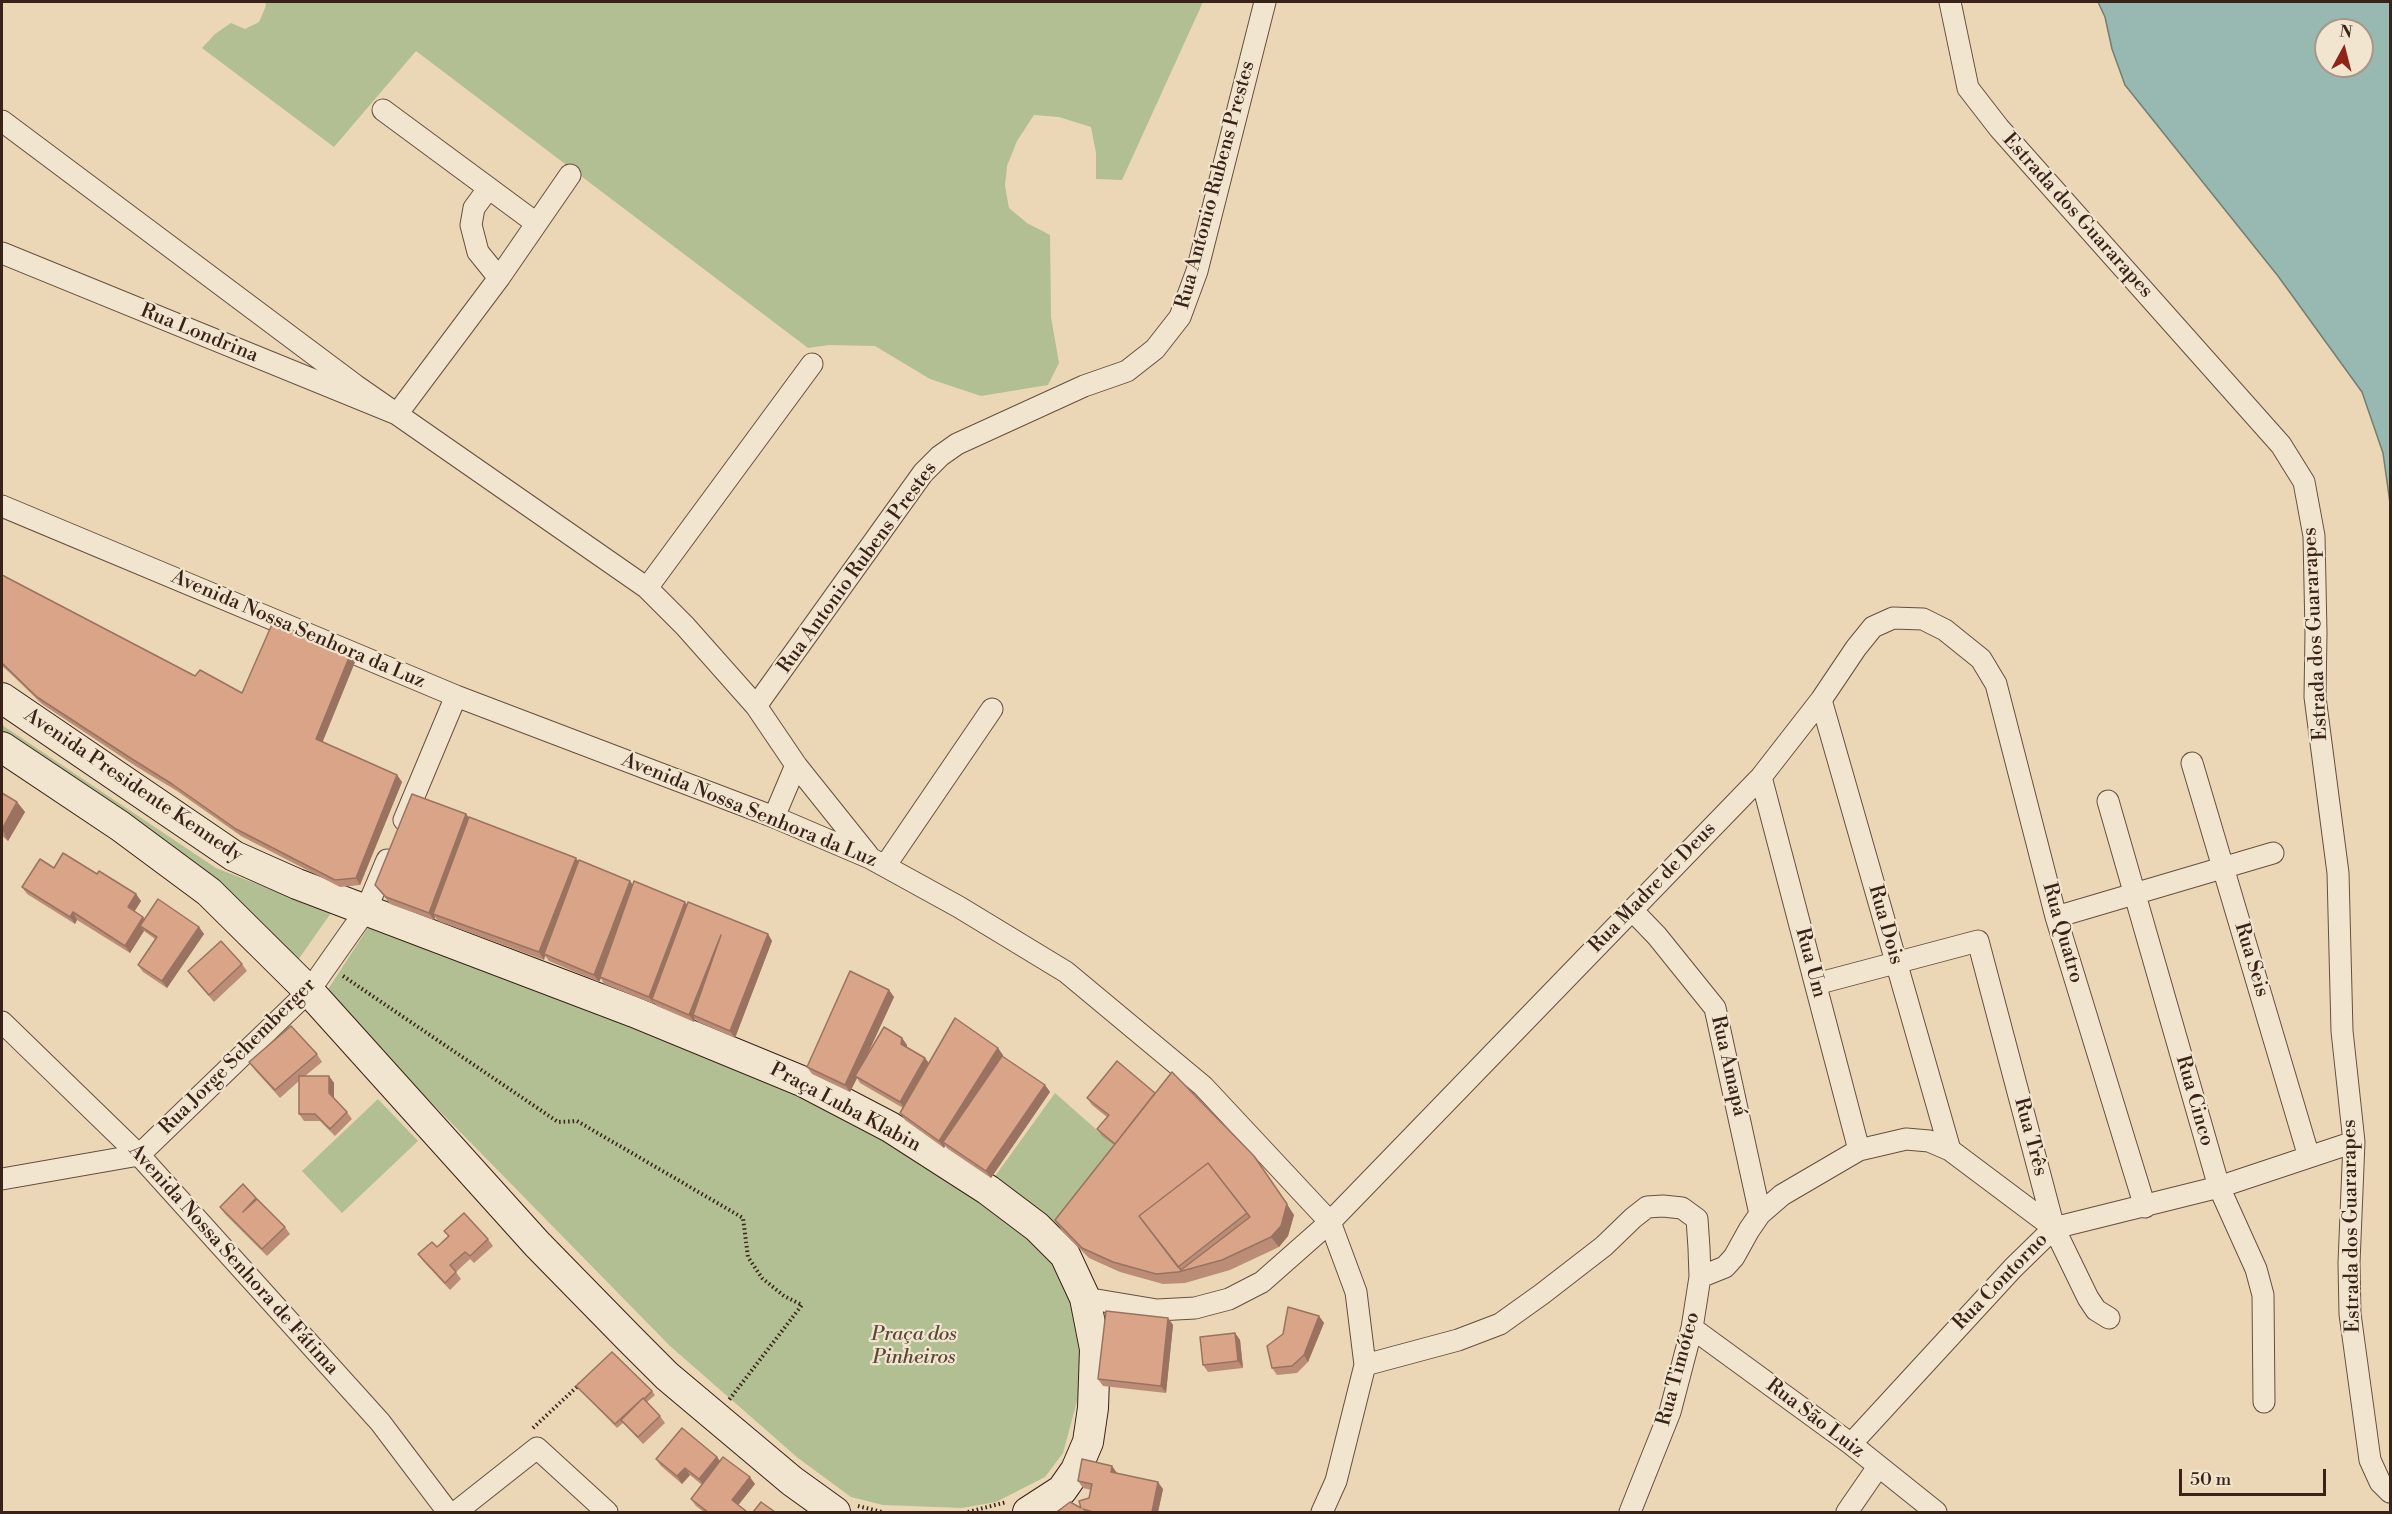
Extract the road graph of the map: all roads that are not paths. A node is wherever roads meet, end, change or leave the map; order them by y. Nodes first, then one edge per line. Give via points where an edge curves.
1 (1265, 2) edge
2 (1950, 2) edge
3 (383, 110) dead end
4 (2, 121) edge
5 (570, 175) dead end
6 (488, 189) junction
7 (536, 224) junction
8 (2, 253) edge
9 (499, 278) junction
10 (812, 364) dead end
11 (396, 414) junction
12 (2, 506) edge
13 (647, 588) junction
14 (1981, 659) joint
15 (456, 696) junction
16 (2, 698) edge
17 (1821, 700) junction
18 (756, 706) junction
19 (992, 709) dead end
20 (2, 747) edge
21 (2192, 763) dead end
22 (796, 765) junction
23 (1761, 777) junction
24 (2108, 801) dead end
25 (774, 817) junction
26 (2273, 853) dead end
27 (878, 862) junction
28 (2223, 866) junction
29 (2134, 894) junction
30 (366, 910) junction
31 (1632, 910) junction
32 (2056, 917) junction
33 (1896, 963) junction
34 (1816, 984) junction
35 (309, 991) junction
36 (2, 1023) edge
37 (2354, 1142) junction
38 (1859, 1150) junction
39 (1950, 1150) junction
40 (139, 1155) junction
41 (2309, 1157) junction
42 (2, 1179) edge
43 (2219, 1187) junction
44 (2145, 1207) junction
45 (1760, 1214) junction
46 (1330, 1222) junction
47 (2054, 1228) junction
48 (1700, 1276) junction
49 (1085, 1298) junction
50 (2109, 1318) dead end
51 (1692, 1328) junction
52 (1365, 1365) junction
53 (2264, 1402) dead end
54 (1851, 1444) junction
55 (1878, 1467) junction
56 (2391, 1492) edge
57 (1020, 1506) edge
58 (448, 1512) edge
59 (456, 1512) edge
60 (607, 1512) edge
61 (835, 1512) edge
62 (1322, 1512) edge
63 (1630, 1512) edge
64 (1847, 1512) edge
65 (1936, 1512) edge

1 - 18 street, Rua Antonio Rubens Prestes via 1197,271 1180,317 1155,349 1127,371 1084,386 957,444 940,456 923,473
2 - 37 street, Estrada dos Guararapes via 1968,88 1999,128 2281,445 2304,482 2314,536 2315,697 2338,873 2342,1031
3 - 6 street
4 - 11 street
5 - 7 street
6 - 7 street
6 - 9 street via 474,208 471,225 478,252
7 - 9 street
8 - 11 street, Rua Londrina
9 - 11 street
10 - 13 street
11 - 13 street
12 - 15 street, Avenida Nossa Senhora da Luz
13 - 18 street
14 - 17 street, Rua Madre de Deus via 1945,630 1923,619 1893,618 1873,627
14 - 32 street, Rua Quatro via 2002,706
15 - 25 street, Avenida Nossa Senhora da Luz
15 - 30 street, Rua Jorge Schemberger
16 - 30 main road, Avenida Presidente Kennedy via 234,856
17 - 23 street, Rua Madre de Deus
17 - 33 street, Rua Dois
18 - 22 street
19 - 27 street
20 - 35 main road, Avenida Presidente Kennedy via 209,892
21 - 28 street, Rua Seis
22 - 25 street
22 - 27 street
23 - 31 street, Rua Madre de Deus
23 - 34 street, Rua Um
24 - 29 street, Rua Cinco
25 - 27 street, Avenida Nossa Senhora da Luz
26 - 28 street
27 - 46 street, Avenida Nossa Senhora da Luz via 1066,972 1203,1086
28 - 29 street
28 - 41 street, Rua Seis
29 - 32 street
29 - 43 street, Rua Cinco
30 - 35 street, Rua Jorge Schemberger
30 - 49 main road, Praça Luba Klabin via 634,1012 804,1082 890,1127 988,1190 1037,1227 1065,1255
31 - 45 street, Rua Amapá via 1714,1008
31 - 46 street, Rua Madre de Deus
32 - 44 street, Rua Quatro
33 - 34 street
33 - 39 street, Rua Dois
33 - 47 street, Rua Três via 1978,941
34 - 38 street, Rua Um
35 - 40 street, Rua Jorge Schemberger
35 - 61 main road via 537,1244 667,1376
36 - 40 street, Avenida Nossa Senhora de Fátima
37 - 41 street
37 - 56 street, Estrada dos Guararapes via 2350,1314 2370,1460 2380,1482
38 - 39 street, Rua Contorno via 1906,1138 1929,1141
38 - 45 street, Rua Contorno via 1782,1195
39 - 47 street, Rua Contorno
40 - 42 street
40 - 58 street, Avenida Nossa Senhora de Fátima via 380,1422
41 - 43 street
43 - 44 street
43 - 53 street, Rua Cinco via 2256,1269 2263,1295
44 - 47 street
45 - 48 street, Rua Contorno via 1725,1267
46 - 49 street, Rua Madre de Deus via 1262,1282 1229,1299 1195,1308 1158,1310
46 - 52 street, Avenida Nossa Senhora da Luz via 1356,1292
47 - 50 street, Rua Três via 2088,1298 2096,1310
47 - 54 street, Rua Contorno
48 - 51 street, Rua Timóteo
48 - 52 street, Rua Timóteo via 1697,1219 1682,1208 1647,1207 1604,1246 1500,1324 1458,1340
49 - 57 main road, Praça Luba Klabin via 1095,1349 1088,1442 1062,1490
51 - 54 street, Rua São Luiz
51 - 63 street, Rua Timóteo via 1670,1413
52 - 62 street, Avenida Nossa Senhora da Luz via 1336,1481
54 - 55 street, Rua São Luiz
55 - 64 street
55 - 65 street, Rua São Luiz
59 - 60 street via 537,1448

